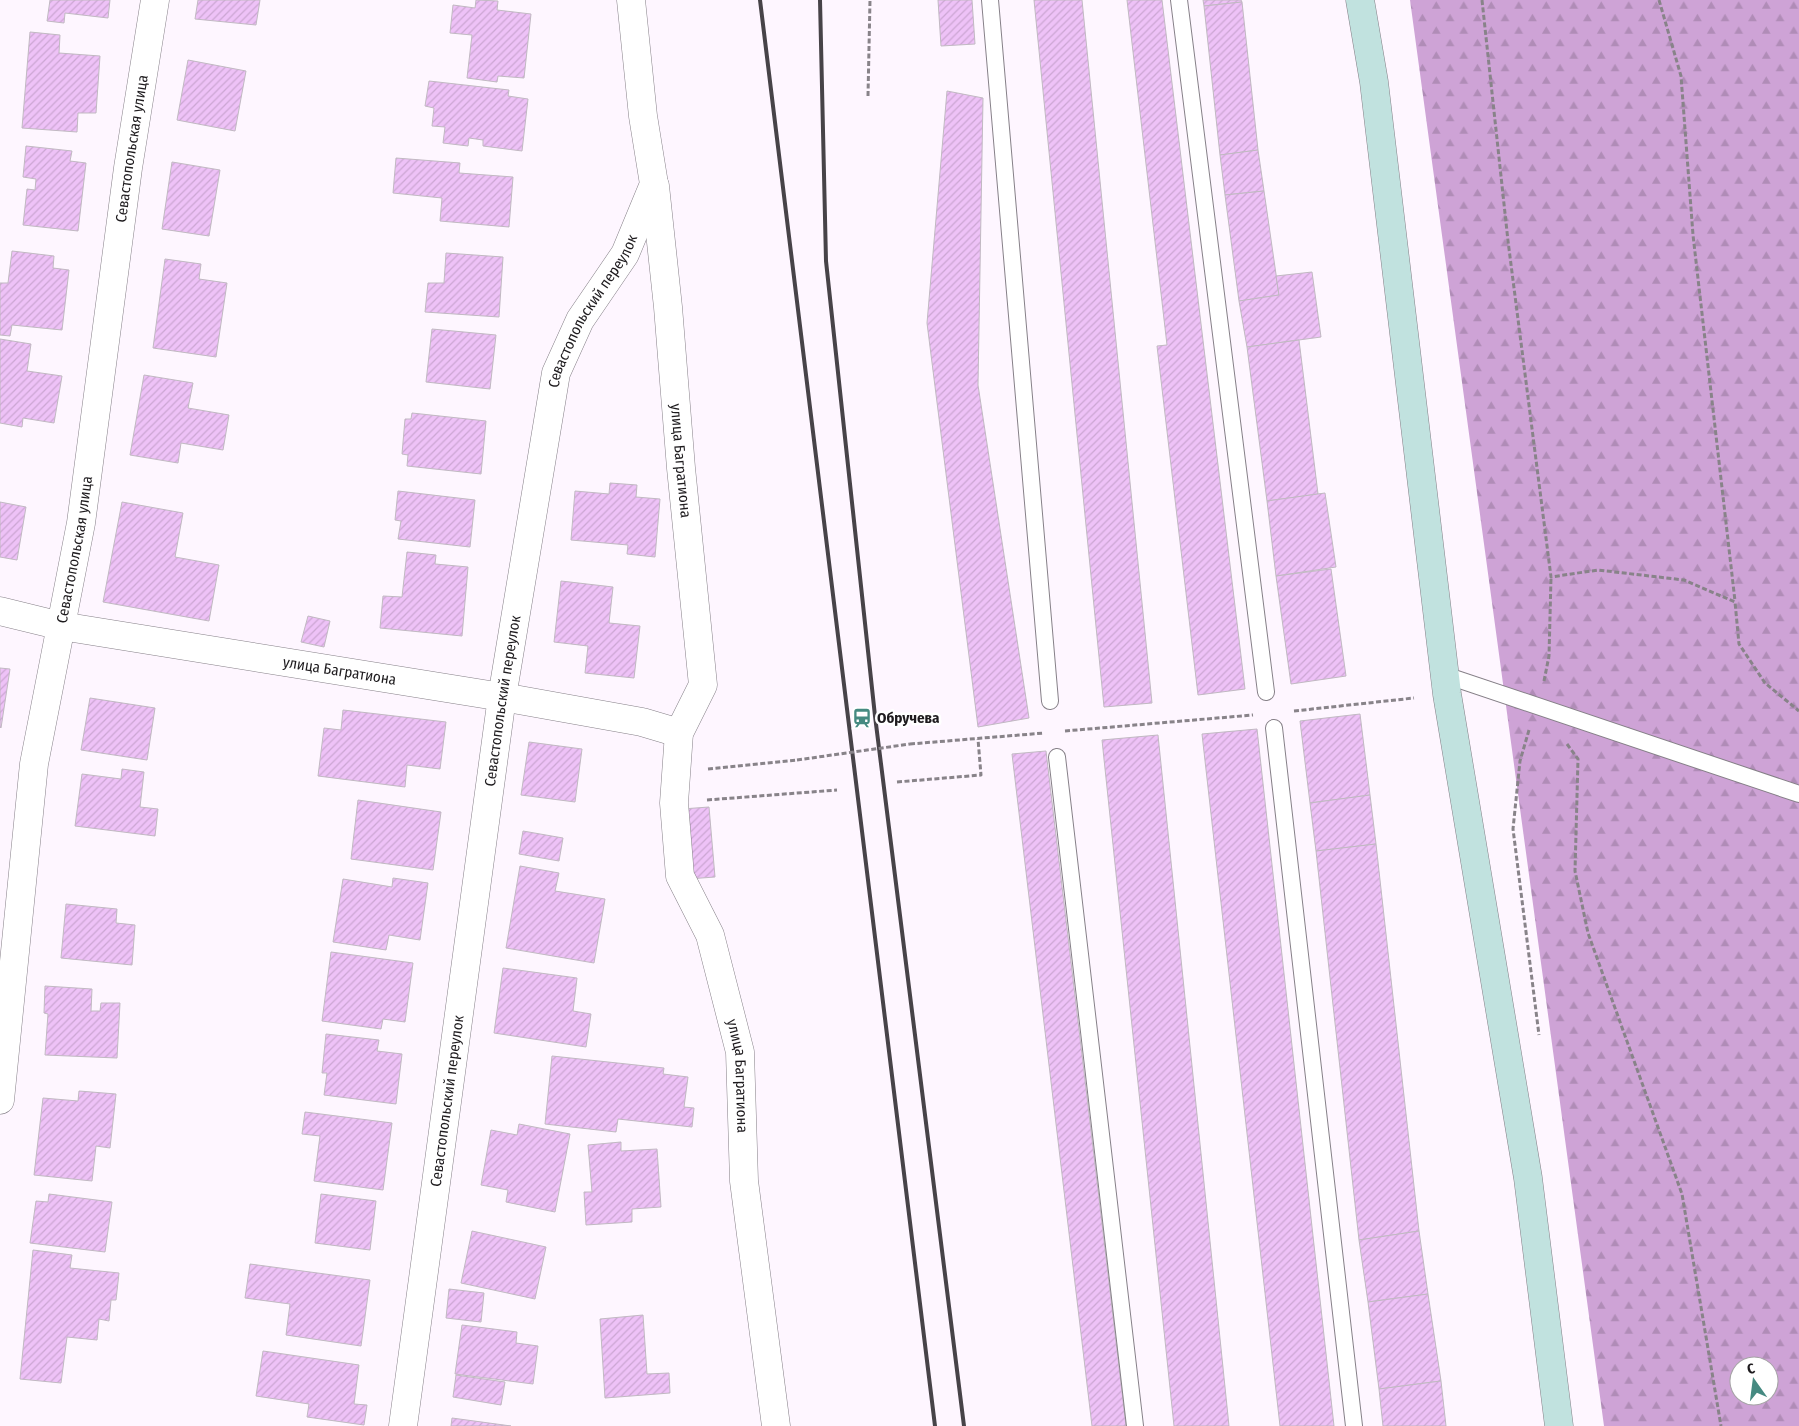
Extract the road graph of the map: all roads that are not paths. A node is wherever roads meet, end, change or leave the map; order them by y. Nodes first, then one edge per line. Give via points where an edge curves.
1 (156, 0) edge
2 (631, 0) edge
3 (990, 0) edge
4 (1179, 0) edge
5 (1360, 0) edge
6 (654, 184) junction
7 (0, 611) edge
8 (61, 626) junction
9 (1446, 685) junction
10 (1266, 692) dead end
11 (502, 697) junction
12 (1050, 701) dead end
13 (1274, 728) dead end
14 (679, 733) junction
15 (1057, 757) dead end
16 (1799, 785) edge
17 (1783, 788) junction
18 (1799, 794) edge
19 (0, 1100) edge
20 (403, 1426) edge
21 (776, 1426) edge
22 (1135, 1426) edge
23 (1354, 1426) edge
24 (1559, 1426) edge

1 - 8 street, Севастопольская улица via 128,168 81,523
2 - 6 street
3 - 12 lane
4 - 10 lane
5 - 9 street via 1374,82
6 - 11 street, Севастопольский переулок via 625,254 580,320 556,372
6 - 14 street, улица Багратиона via 703,685
7 - 8 street, улица Багратиона
8 - 11 street, улица Багратиона
8 - 19 street, Севастопольская улица via 34,764
9 - 17 lane via 1539,708
9 - 24 street via 1528,1178
11 - 14 street, улица Багратиона via 642,722
11 - 20 street, Севастопольский переулок
13 - 23 lane
14 - 21 street, улица Багратиона via 674,803 680,876 710,935 740,1052 744,1181
15 - 22 lane
16 - 17 lane
17 - 18 lane

